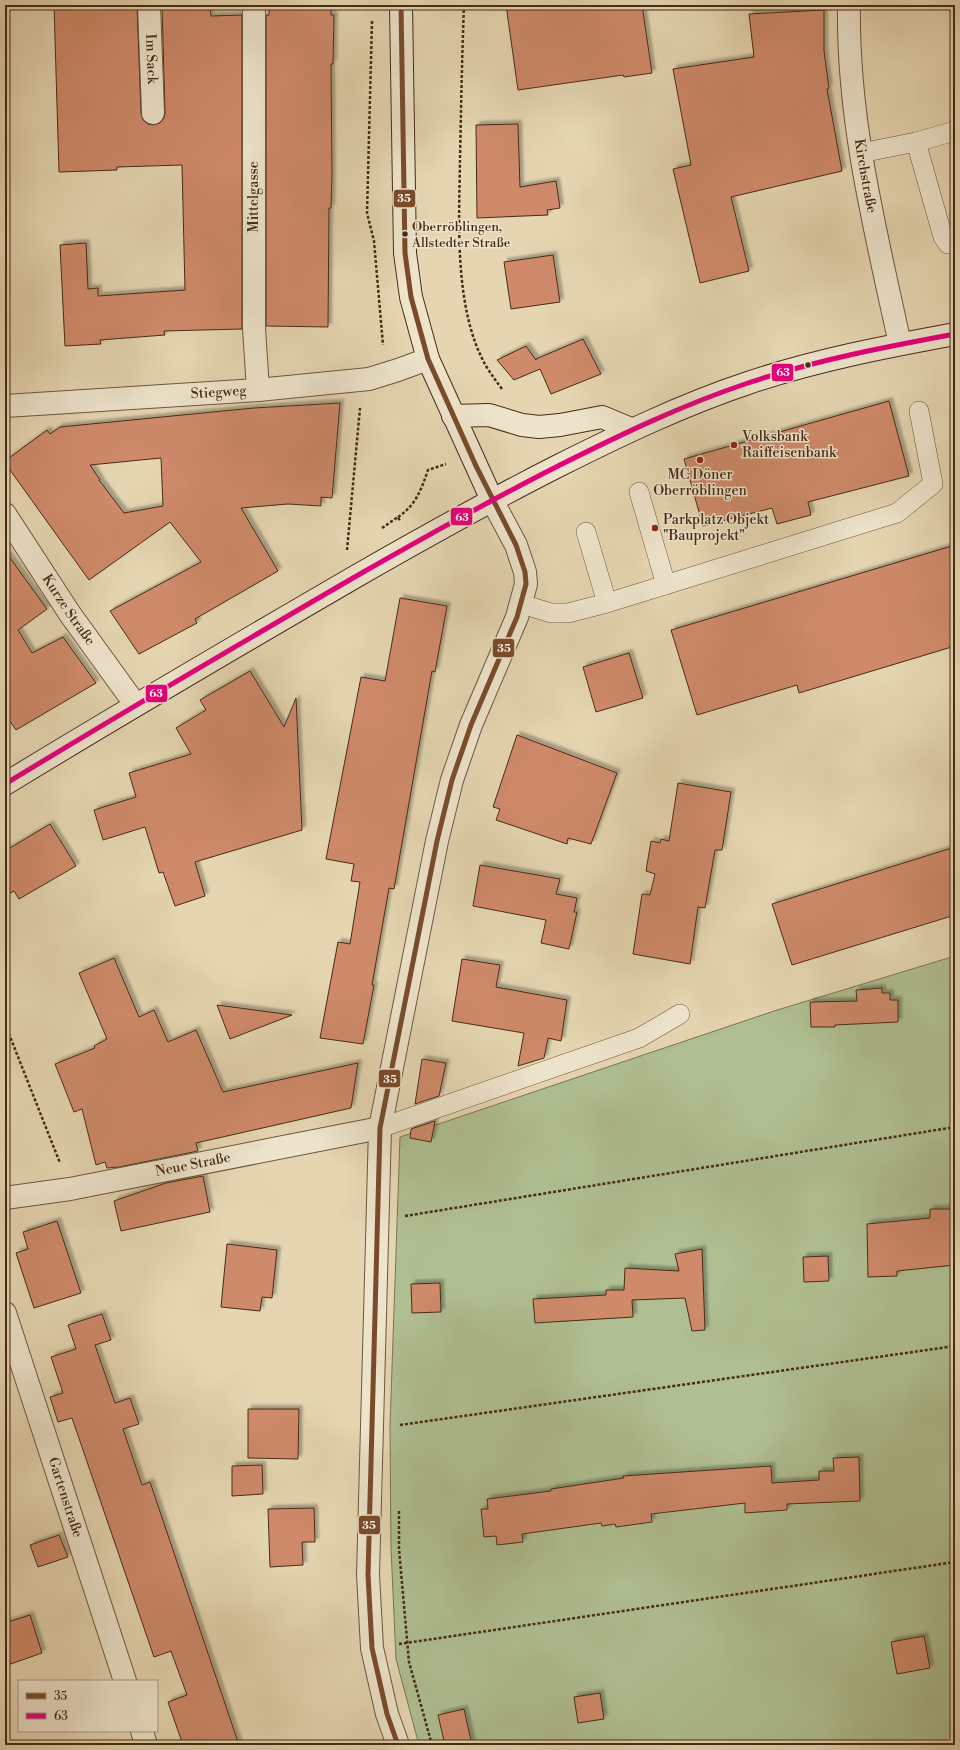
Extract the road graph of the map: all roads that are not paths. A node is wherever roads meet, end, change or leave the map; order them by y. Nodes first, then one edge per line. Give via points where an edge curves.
1 (149, 5) edge
2 (254, 5) edge
3 (401, 5) edge
4 (849, 5) edge
5 (153, 113) dead end
6 (955, 131) edge
7 (916, 142) junction
8 (861, 153) junction
9 (955, 244) edge
10 (955, 334) edge
11 (900, 344) junction
12 (428, 359) junction
13 (258, 390) junction
14 (5, 406) edge
15 (919, 411) dead end
16 (453, 416) junction
17 (631, 430) junction
18 (639, 492) dead end
19 (492, 500) junction
20 (5, 514) edge
21 (586, 532) dead end
22 (666, 586) junction
23 (607, 603) junction
24 (522, 604) junction
25 (135, 704) junction
26 (5, 784) edge
27 (680, 1014) dead end
28 (380, 1128) junction
29 (5, 1198) edge
30 (5, 1313) edge
31 (125, 1680) edge
32 (142, 1732) edge
33 (146, 1745) edge
34 (398, 1745) edge

1 - 5 street, Im Sack
2 - 13 street, Mittelgasse via 254,328
3 - 12 street via 405,253 412,304
4 - 8 street, Kirchstraße via 850,69
6 - 7 lane
7 - 8 lane
7 - 9 lane via 943,237 948,244
8 - 11 street, Kirchstraße
10 - 11 street
11 - 17 street via 827,360 750,382
12 - 13 street, Stiegweg via 379,376 358,380
12 - 16 street
13 - 14 street, Stiegweg
15 - 22 lane via 933,484 897,513
16 - 17 street via 489,415 522,425 539,427 602,417
16 - 19 street
17 - 19 street
18 - 22 lane
19 - 24 street via 516,545 525,572 526,584
19 - 25 street
20 - 25 street, Kurze Straße via 70,614
21 - 23 lane
22 - 23 lane
23 - 24 lane via 568,613 551,613
24 - 28 street via 471,725 452,780 437,841
25 - 26 street
27 - 28 lane via 639,1038
28 - 29 street, Neue Straße via 70,1189
28 - 34 street via 368,1575 372,1648 387,1714
30 - 31 street, Gartenstraße
32 - 33 street

